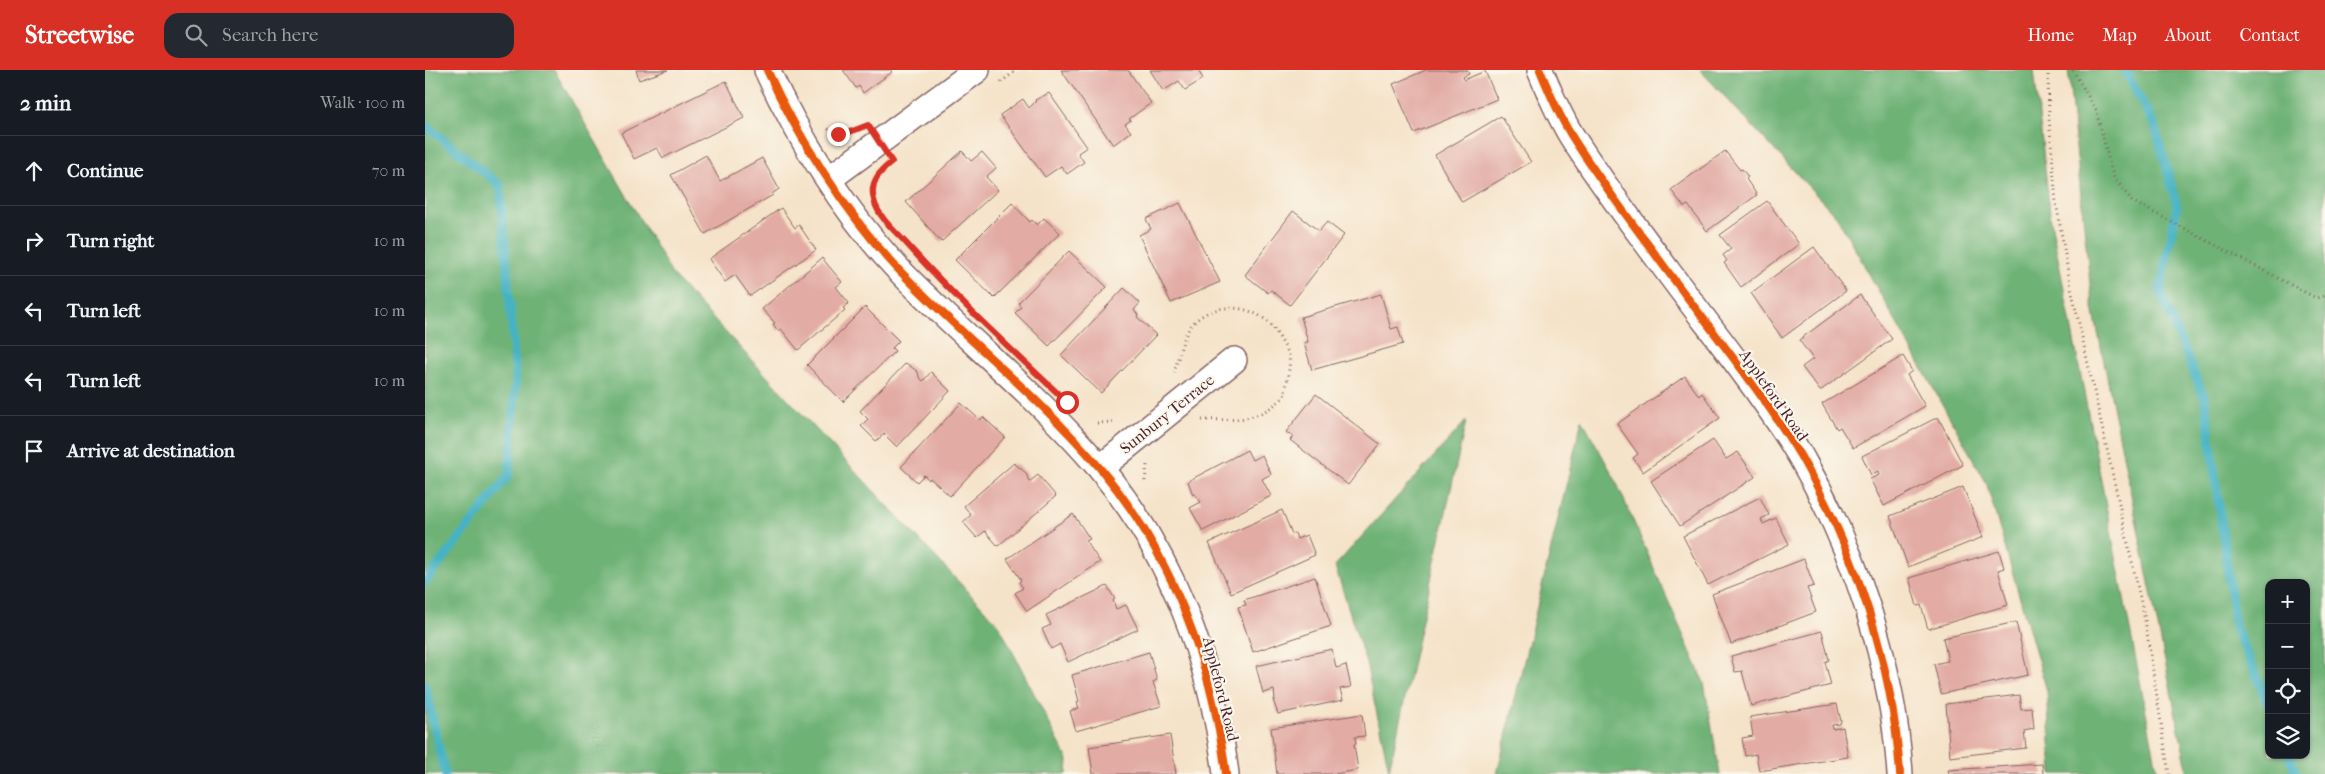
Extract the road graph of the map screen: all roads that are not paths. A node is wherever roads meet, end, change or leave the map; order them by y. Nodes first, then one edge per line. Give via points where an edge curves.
1 (767, 70) edge
2 (977, 70) edge
3 (1540, 70) edge
4 (829, 179) junction
5 (1234, 360) dead end
6 (1100, 468) junction
7 (1226, 774) edge
8 (1900, 774) edge

1 - 4 street, Appleford Road via 799,132
2 - 4 street
3 - 8 street, Appleford Road via 1570,134 1801,457 1857,576 1888,686
4 - 6 street, Appleford Road via 894,265 1051,416
5 - 6 street, Sunbury Terrace
6 - 7 street, Appleford Road via 1145,532 1187,616 1215,705

